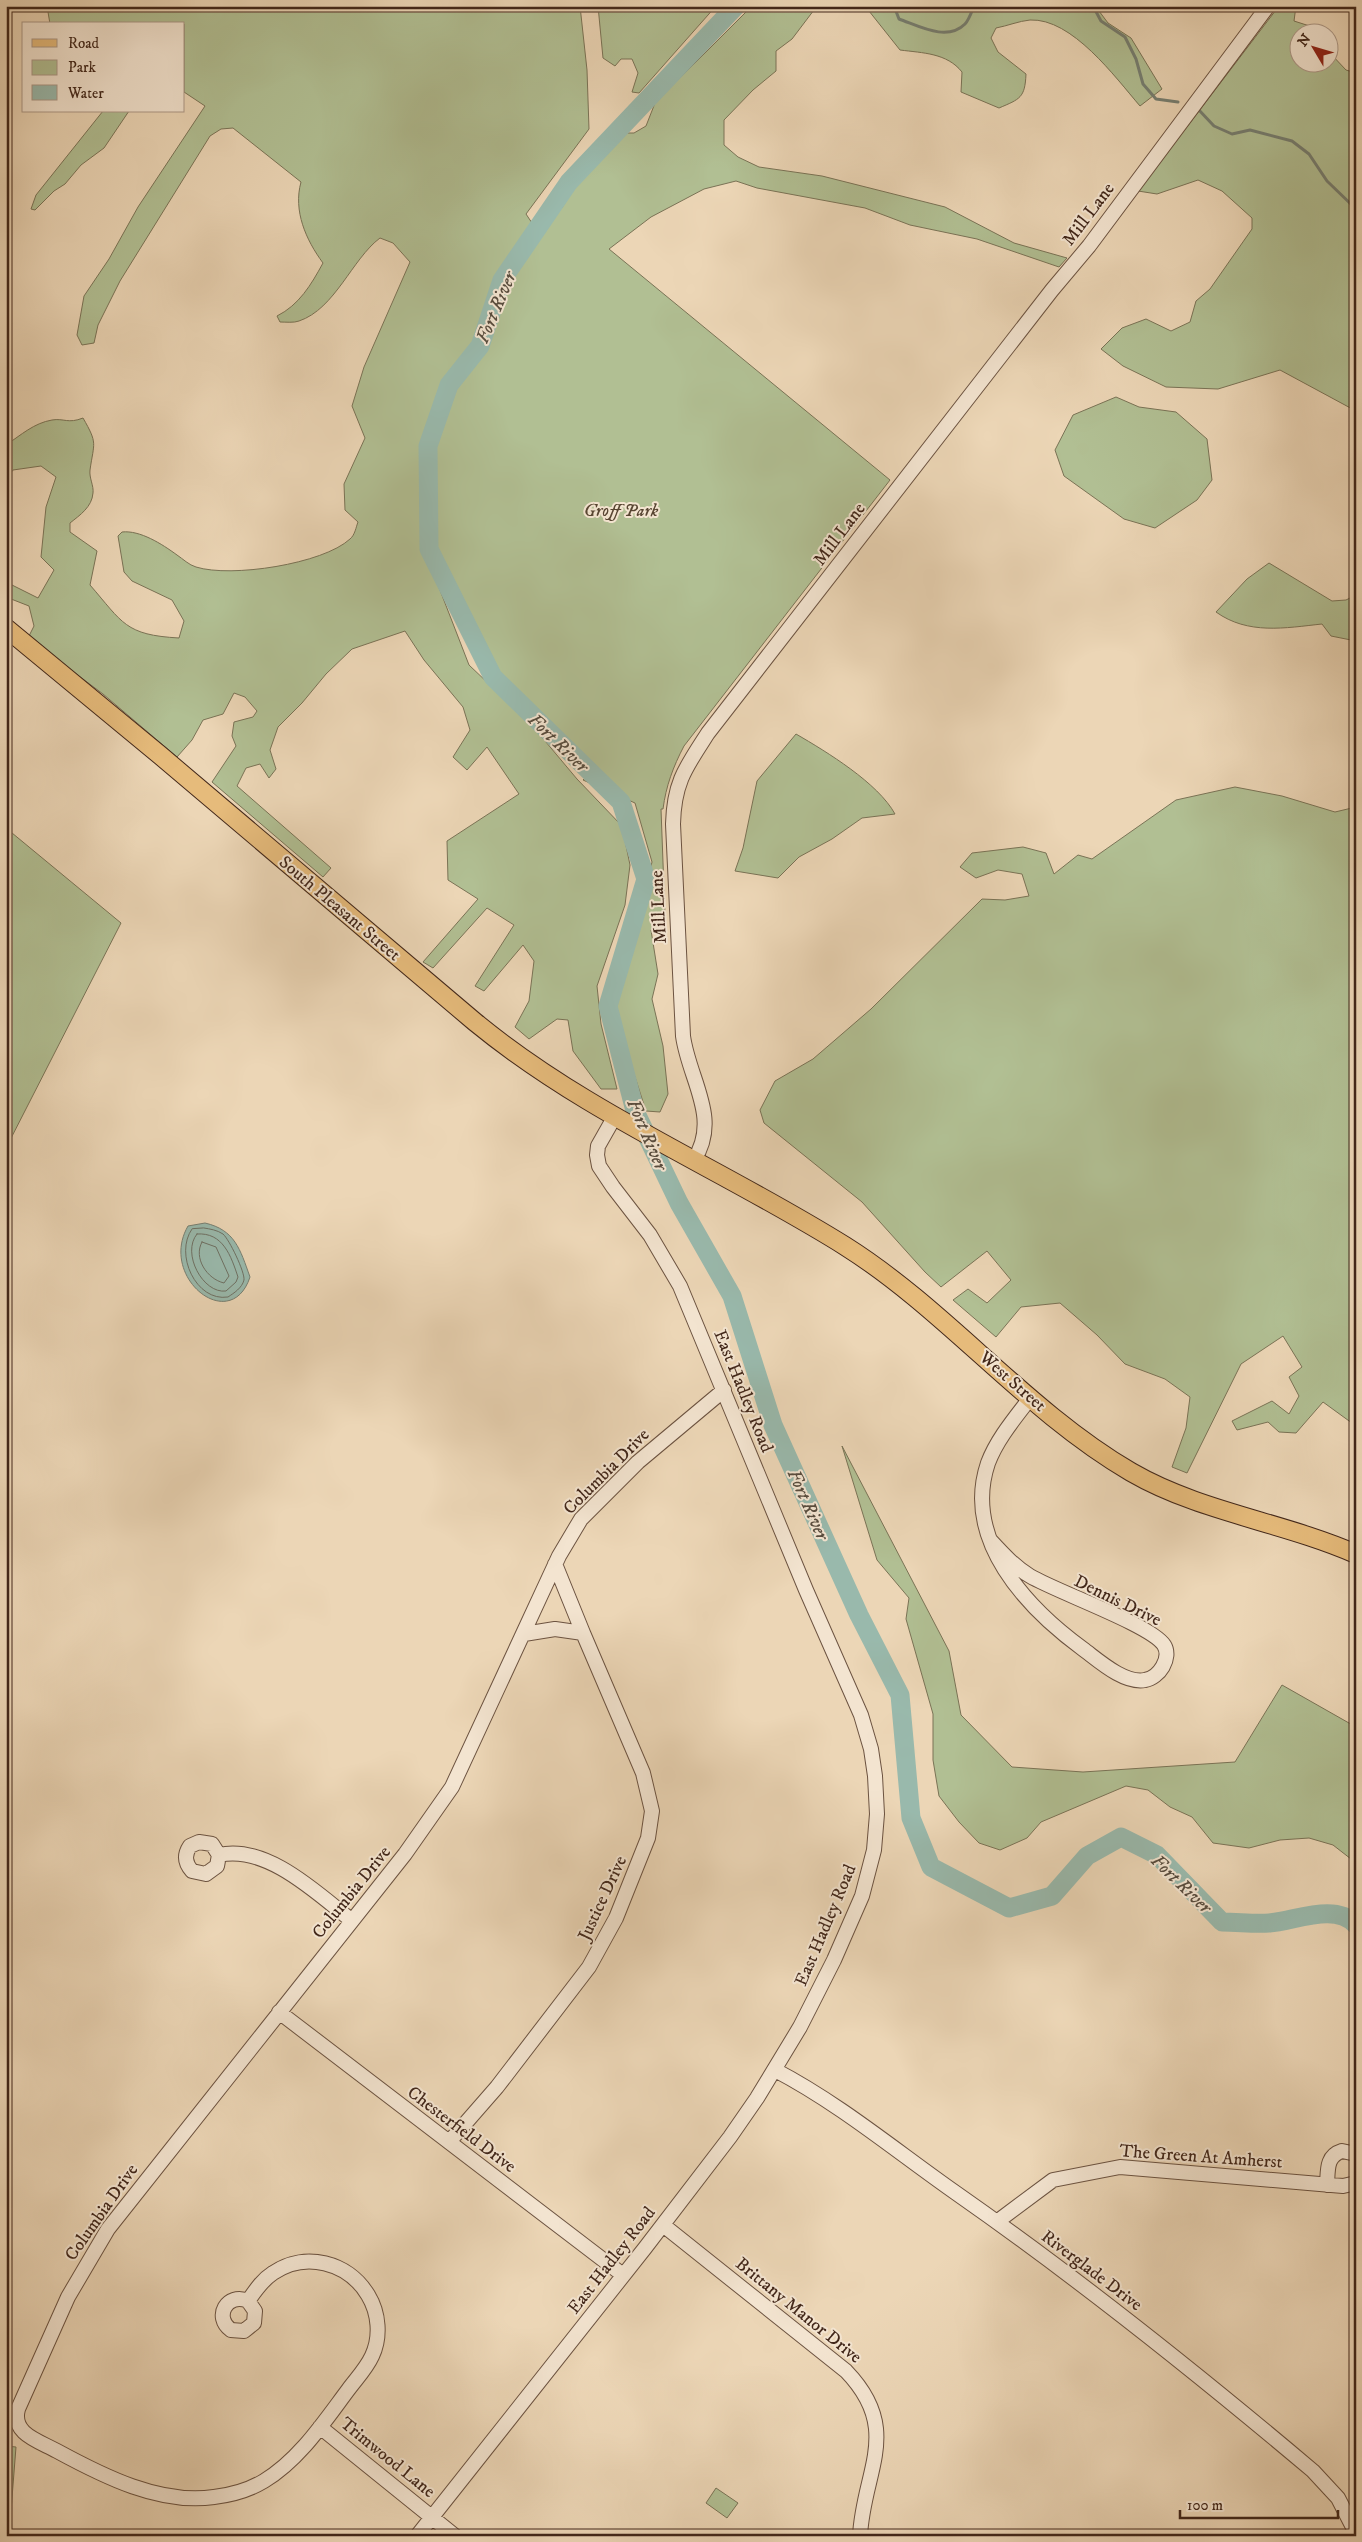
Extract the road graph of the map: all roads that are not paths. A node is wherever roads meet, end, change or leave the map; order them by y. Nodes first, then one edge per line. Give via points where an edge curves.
1 (1268, 6) edge
2 (6, 628) edge
3 (621, 1119) junction
4 (694, 1160) junction
5 (724, 1390) junction
6 (1031, 1397) junction
7 (992, 1541) junction
8 (1356, 1554) edge
9 (556, 1564) junction
10 (583, 1633) junction
11 (524, 1634) junction
12 (219, 1855) dead end
13 (351, 1920) junction
14 (279, 2012) junction
15 (775, 2070) junction
16 (449, 2142) junction
17 (1356, 2154) edge
18 (1356, 2183) edge
19 (1327, 2185) junction
20 (998, 2222) junction
21 (663, 2224) junction
22 (623, 2275) junction
23 (248, 2301) dead end
24 (320, 2427) junction
25 (432, 2517) junction
26 (1356, 2533) edge
27 (417, 2536) edge
28 (455, 2536) edge
29 (860, 2536) edge

1 - 4 street, Mill Lane via 1088,246 708,733 681,776 673,824 683,1036 706,1119 704,1141
2 - 3 main road, South Pleasant Street via 488,1032 552,1079
3 - 4 main road, South Pleasant Street
3 - 5 street, East Hadley Road via 598,1146 599,1166 673,1272
4 - 6 main road, West Street via 819,1230 879,1269 932,1310
5 - 9 street, Columbia Drive via 655,1447 590,1508 576,1526
5 - 15 street, East Hadley Road via 857,1704 871,1749 876,1784 875,1838 866,1885 824,1980
6 - 7 street, Dennis Drive via 998,1443 985,1473 984,1508
6 - 8 main road, West Street via 1102,1453 1147,1480 1198,1501
7 - 7 street, Dennis Drive via 1014,1585 1066,1636 1127,1677 1144,1681 1156,1675 1166,1656 1165,1648 1158,1639 1134,1624 1031,1577
9 - 10 street, Justice Drive
9 - 11 street, Columbia Drive
10 - 11 street via 555,1629
10 - 16 street, Justice Drive via 643,1773 652,1811 648,1838 616,1918 589,1967 497,2088
11 - 13 street, Columbia Drive via 448,1793 417,1839
12 - 13 street via 240,1853 265,1860 296,1878
13 - 14 street, Columbia Drive
14 - 16 street, Chesterfield Drive
14 - 24 street, Columbia Drive via 119,2213 98,2245 68,2297 16,2420 30,2437 61,2453 162,2495 191,2499 226,2495 262,2482 286,2463
15 - 20 street, Riverglade Drive via 847,2114
15 - 21 street, East Hadley Road via 730,2137
16 - 22 street, Chesterfield Drive
17 - 19 street via 1346,2151 1333,2156 1328,2165
18 - 19 street, The Green At Amherst
19 - 20 street, The Green At Amherst via 1120,2167 1053,2180
20 - 26 street, Riverglade Drive via 1129,2321 1313,2470 1338,2498
21 - 22 street, East Hadley Road
21 - 29 street, Brittany Manor Drive via 846,2371 863,2392 876,2426 878,2450
22 - 25 street, East Hadley Road
23 - 24 street via 272,2273 289,2264 306,2261 321,2262 343,2271 355,2279 369,2297 377,2318 372,2357
24 - 25 street, Trimwood Lane
25 - 27 street, East Hadley Road
25 - 28 street, Trimwood Lane

